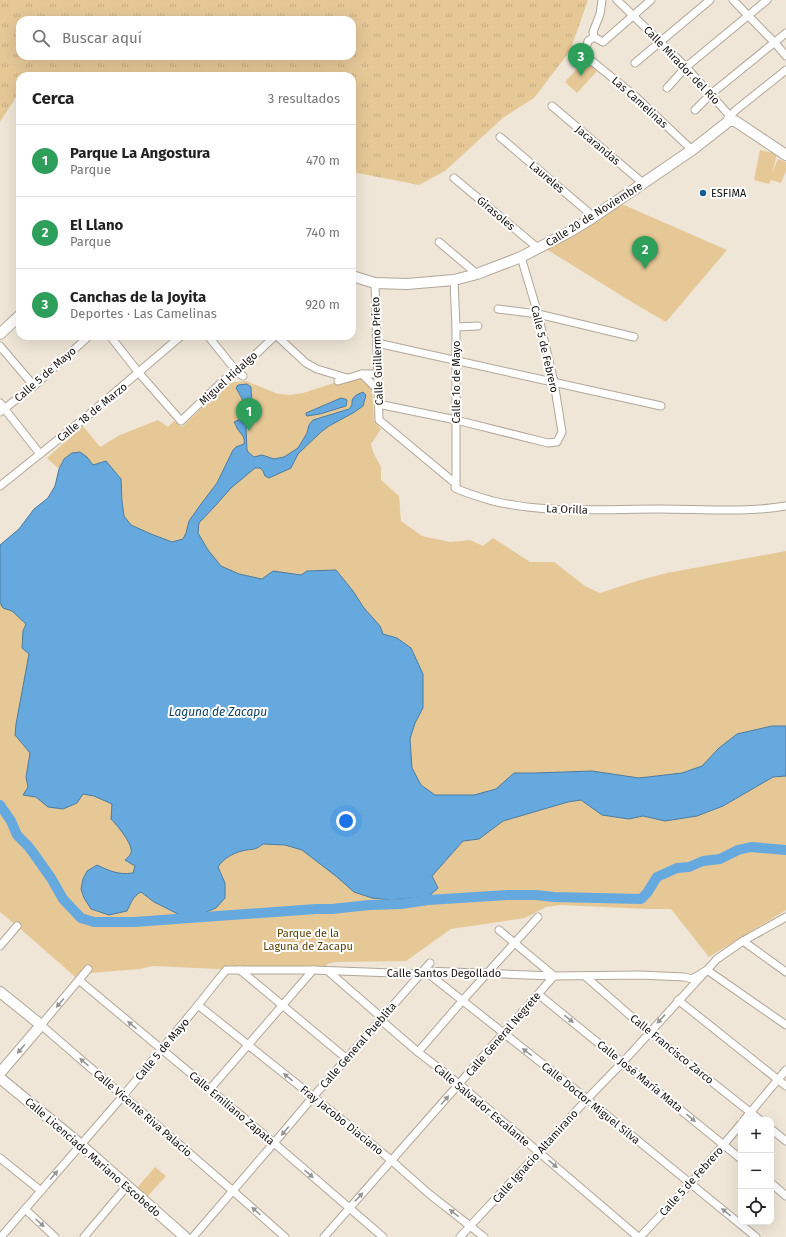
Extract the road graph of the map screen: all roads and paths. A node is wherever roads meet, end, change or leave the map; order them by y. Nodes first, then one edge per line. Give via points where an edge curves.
1 (602, 0) edge
2 (617, 0) edge
3 (651, 0) edge
4 (710, 0) edge
5 (733, 0) edge
6 (767, 0) edge
7 (633, 16) junction
8 (749, 16) junction
9 (786, 33) edge
10 (594, 37) junction
11 (661, 42) junction
12 (775, 43) junction
13 (786, 56) edge
14 (635, 63) dead end
15 (686, 68) junction
16 (786, 70) edge
17 (667, 88) dead end
18 (711, 94) junction
19 (552, 106) dead end
20 (695, 110) dead end
21 (731, 120) junction
22 (500, 137) dead end
23 (692, 150) junction
24 (786, 155) edge
25 (454, 178) dead end
26 (644, 184) junction
27 (594, 217) junction
28 (439, 242) dead end
29 (539, 248) junction
30 (521, 257) junction
31 (477, 274) junction
32 (356, 277) edge
33 (454, 280) junction
34 (375, 282) junction
35 (498, 310) dead end
36 (538, 314) junction
37 (16, 319) edge
38 (478, 326) dead end
39 (456, 327) junction
40 (0, 334) edge
41 (634, 337) dead end
42 (85, 340) edge
43 (113, 340) edge
44 (176, 340) edge
45 (211, 340) edge
46 (272, 340) edge
47 (280, 340) edge
48 (377, 343) junction
49 (0, 346) edge
50 (455, 360) junction
51 (236, 372) junction
52 (139, 373) junction
53 (362, 374) junction
54 (377, 374) junction
55 (243, 376) dead end
56 (347, 378) junction
57 (338, 381) dead end
58 (554, 382) junction
59 (34, 386) junction
60 (378, 390) junction
61 (378, 404) junction
62 (661, 406) dead end
63 (2, 408) edge
64 (379, 420) joint
65 (456, 420) junction
66 (40, 454) junction
67 (456, 484) junction
68 (0, 486) edge
69 (786, 506) edge
70 (538, 917) dead end
71 (785, 919) edge
72 (17, 926) dead end
73 (499, 930) dead end
74 (743, 941) junction
75 (515, 943) junction
76 (0, 946) edge
77 (430, 963) dead end
78 (88, 970) dead end
79 (226, 970) joint
80 (240, 970) junction
81 (313, 970) junction
82 (707, 970) junction
83 (328, 971) junction
84 (422, 972) junction
85 (786, 972) edge
86 (489, 973) junction
87 (554, 976) junction
88 (585, 976) junction
89 (80, 981) junction
90 (691, 983) junction
91 (0, 992) edge
92 (538, 994) junction
93 (463, 1000) junction
94 (678, 1000) junction
95 (198, 1005) junction
96 (282, 1005) junction
97 (382, 1018) junction
98 (41, 1025) junction
99 (786, 1025) edge
100 (649, 1032) junction
101 (504, 1034) junction
102 (249, 1045) junction
103 (162, 1050) junction
104 (418, 1052) junction
105 (347, 1059) junction
106 (622, 1062) junction
107 (786, 1070) edge
108 (0, 1073) edge
109 (0, 1078) edge
110 (778, 1080) junction
111 (459, 1084) junction
112 (786, 1086) edge
113 (210, 1089) junction
114 (123, 1096) junction
115 (313, 1097) junction
116 (587, 1098) junction
117 (751, 1112) junction
118 (747, 1117) edge
119 (757, 1117) edge
120 (738, 1128) edge
121 (774, 1131) edge
122 (786, 1141) edge
123 (274, 1143) junction
124 (80, 1144) junction
125 (724, 1145) junction
126 (539, 1152) junction
127 (738, 1157) edge
128 (0, 1158) edge
129 (392, 1161) junction
130 (691, 1184) junction
131 (127, 1186) junction
132 (774, 1186) edge
133 (41, 1190) junction
134 (233, 1191) junction
135 (786, 1196) edge
136 (349, 1208) junction
137 (25, 1209) junction
138 (470, 1226) junction
139 (1, 1237) edge
140 (55, 1237) edge
141 (84, 1237) edge
142 (184, 1237) edge
143 (193, 1237) edge
144 (285, 1237) edge
145 (324, 1237) edge
146 (384, 1237) edge
147 (460, 1237) edge
148 (484, 1237) edge
149 (639, 1237) edge
150 (756, 1237) edge

1 - 10 street via 593,32
2 - 7 street, Calle Mirador del Río
3 - 7 street
4 - 11 street
5 - 8 street
6 - 8 street
7 - 10 street via 603,42
7 - 11 street, Calle Mirador del Río
8 - 12 street
8 - 15 street
9 - 12 street
10 - 23 street, Las Camelinas via 588,41 585,53 587,57 636,97
11 - 14 street
11 - 15 street, Calle Mirador del Río
12 - 13 street
12 - 18 street
15 - 17 street
15 - 18 street, Calle Mirador del Río
16 - 21 street via 736,110
18 - 20 street
18 - 21 street, Calle Mirador del Río
19 - 26 street, Jacarandas
21 - 23 main road, Calle 20 de Noviembre
21 - 24 main road
22 - 27 street, Laureles
23 - 26 main road, Calle 20 de Noviembre
25 - 29 street, Girasoles
26 - 27 main road, Calle 20 de Noviembre
27 - 29 main road, Calle 20 de Noviembre
28 - 31 street
29 - 30 main road, Calle 20 de Noviembre
30 - 31 main road, Calle 20 de Noviembre
30 - 36 street, Calle 5 de Febrero
31 - 33 main road, Calle 20 de Noviembre
32 - 34 main road, Calle 20 de Noviembre
33 - 34 main road, Calle 20 de Noviembre via 407,284
33 - 39 street, Calle 1o de Mayo
34 - 48 street, Calle Guillermo Prieto
35 - 36 street
36 - 41 street
36 - 58 street, Calle 5 de Febrero
37 - 40 main road
38 - 39 street
39 - 50 street, Calle 1o de Mayo
42 - 59 street, Calle 5 de Mayo
43 - 52 street
44 - 52 street, Calle 18 de Marzo
45 - 51 street
46 - 51 street, Miguel Hidalgo
47 - 56 street via 306,363
48 - 50 street
48 - 54 street, Calle Guillermo Prieto
49 - 59 street
50 - 58 street
50 - 65 street, Calle 1o de Mayo
51 - 52 street, Miguel Hidalgo via 225,379 181,421
51 - 55 street
52 - 66 street, Calle 18 de Marzo
53 - 54 street
53 - 56 street
53 - 60 street
54 - 60 street, Calle Guillermo Prieto
56 - 57 street
58 - 62 street
58 - 65 street, Calle 5 de Febrero via 562,432 557,442 548,443
59 - 63 street, Calle 5 de Mayo
60 - 61 street, Calle Guillermo Prieto
61 - 64 street, Calle Guillermo Prieto
61 - 65 street
63 - 66 street
64 - 67 street, La Orilla
65 - 67 street, Calle 1o de Mayo
66 - 68 street, Calle 18 de Marzo
67 - 69 street, La Orilla via 456,488 468,495 522,507 590,510 730,510
70 - 75 street
71 - 74 street, Calle Ignacio Altamirano
72 - 76 street
73 - 75 street
74 - 82 street, Calle Ignacio Altamirano via 717,959
74 - 85 street
75 - 86 street
75 - 87 street
77 - 84 street, Calle General Pueblita
78 - 89 street
79 - 80 street, Calle Santos Degollado
79 - 95 street, Calle 5 de Mayo
80 - 81 street, Calle Santos Degollado
80 - 96 street
81 - 83 street, Calle Santos Degollado
81 - 96 street
82 - 90 street, Calle Ignacio Altamirano
82 - 99 street
83 - 84 street, Calle Santos Degollado
83 - 97 street, Calle Salvador Escalante
84 - 86 street, Calle Santos Degollado
84 - 93 street, Calle Doctor Miguel Silva
84 - 97 street, Calle General Pueblita
86 - 87 street, Calle Santos Degollado
86 - 93 street
87 - 88 street, Calle Santos Degollado
87 - 92 street, Calle General Negrete
88 - 90 street, Calle Santos Degollado via 684,977
88 - 100 street, Calle Francisco Zarco
89 -> 98 street
103 -> 89 street, Calle Emiliano Zapata
90 - 94 street, Calle Ignacio Altamirano
91 - 98 main road, Calle Vicente Riva Palacio
92 - 101 street, Calle General Negrete
92 -> 106 street, Calle José María Mata
93 - 101 street, Calle Doctor Miguel Silva
93 - 104 street
94 -> 100 street, Calle Ignacio Altamirano
94 - 110 street
95 - 102 street, Fray Jacobo Diaciano
95 - 103 street, Calle 5 de Mayo
96 - 102 street
96 - 105 street
97 - 104 street, Calle Salvador Escalante
97 - 105 street, Calle General Pueblita
98 -> 108 main road
114 -> 98 street, Calle Vicente Riva Palacio
100 - 106 street, Calle Ignacio Altamirano
100 - 117 street, Calle Francisco Zarco
101 - 111 street, Calle General Negrete
116 -> 101 street, Calle Doctor Miguel Silva
102 - 113 street
115 -> 102 street, Fray Jacobo Diaciano
103 - 113 street, Calle Emiliano Zapata
103 - 114 street, Calle 5 de Mayo
104 - 111 street, Calle Salvador Escalante
105 - 115 street, Calle General Pueblita
106 - 116 street, Calle Ignacio Altamirano
106 -> 125 street, Calle José María Mata
107 - 110 street
109 - 124 main road, Calle Licenciado Mariano Escobedo
110 - 112 street
110 - 117 street
111 - 126 street, Calle Salvador Escalante
129 -> 111 street, Calle General Negrete
113 - 123 street, Calle Emiliano Zapata
114 - 124 street, Calle 5 de Mayo
114 - 134 street, Calle Vicente Riva Palacio
115 -> 123 street, Calle General Pueblita
115 - 129 street, Fray Jacobo Diaciano
116 - 126 street, Calle Ignacio Altamirano
116 - 130 street, Calle Doctor Miguel Silva
117 - 118 street
117 - 119 street, Calle Francisco Zarco
120 - 125 street, Calle 5 de Febrero
121 - 122 street
123 - 134 street, Calle General Pueblita
123 -> 136 street, Calle Emiliano Zapata
124 - 131 main road, Calle Licenciado Mariano Escobedo
133 -> 124 street, Calle 5 de Mayo
125 - 127 street, Calle José María Mata
125 - 130 street, Calle 5 de Febrero
126 - 138 street, Calle Ignacio Altamirano
126 -> 149 street, Calle Salvador Escalante
128 - 133 street
136 -> 129 street, Calle General Negrete
138 -> 129 street, Fray Jacobo Diaciano
130 - 149 street, Calle 5 de Febrero
150 -> 130 street, Calle Doctor Miguel Silva
131 - 141 street
131 - 142 main road, Calle Licenciado Mariano Escobedo
132 - 135 street
133 - 137 street, Calle 5 de Mayo
134 - 143 street, Calle General Pueblita
144 -> 134 street, Calle Vicente Riva Palacio
136 - 145 street, Calle General Negrete
136 - 146 street, Calle Emiliano Zapata
137 - 139 street, Calle 5 de Mayo
137 -> 140 street
138 - 147 street, Calle Ignacio Altamirano
138 - 148 street, Fray Jacobo Diaciano

